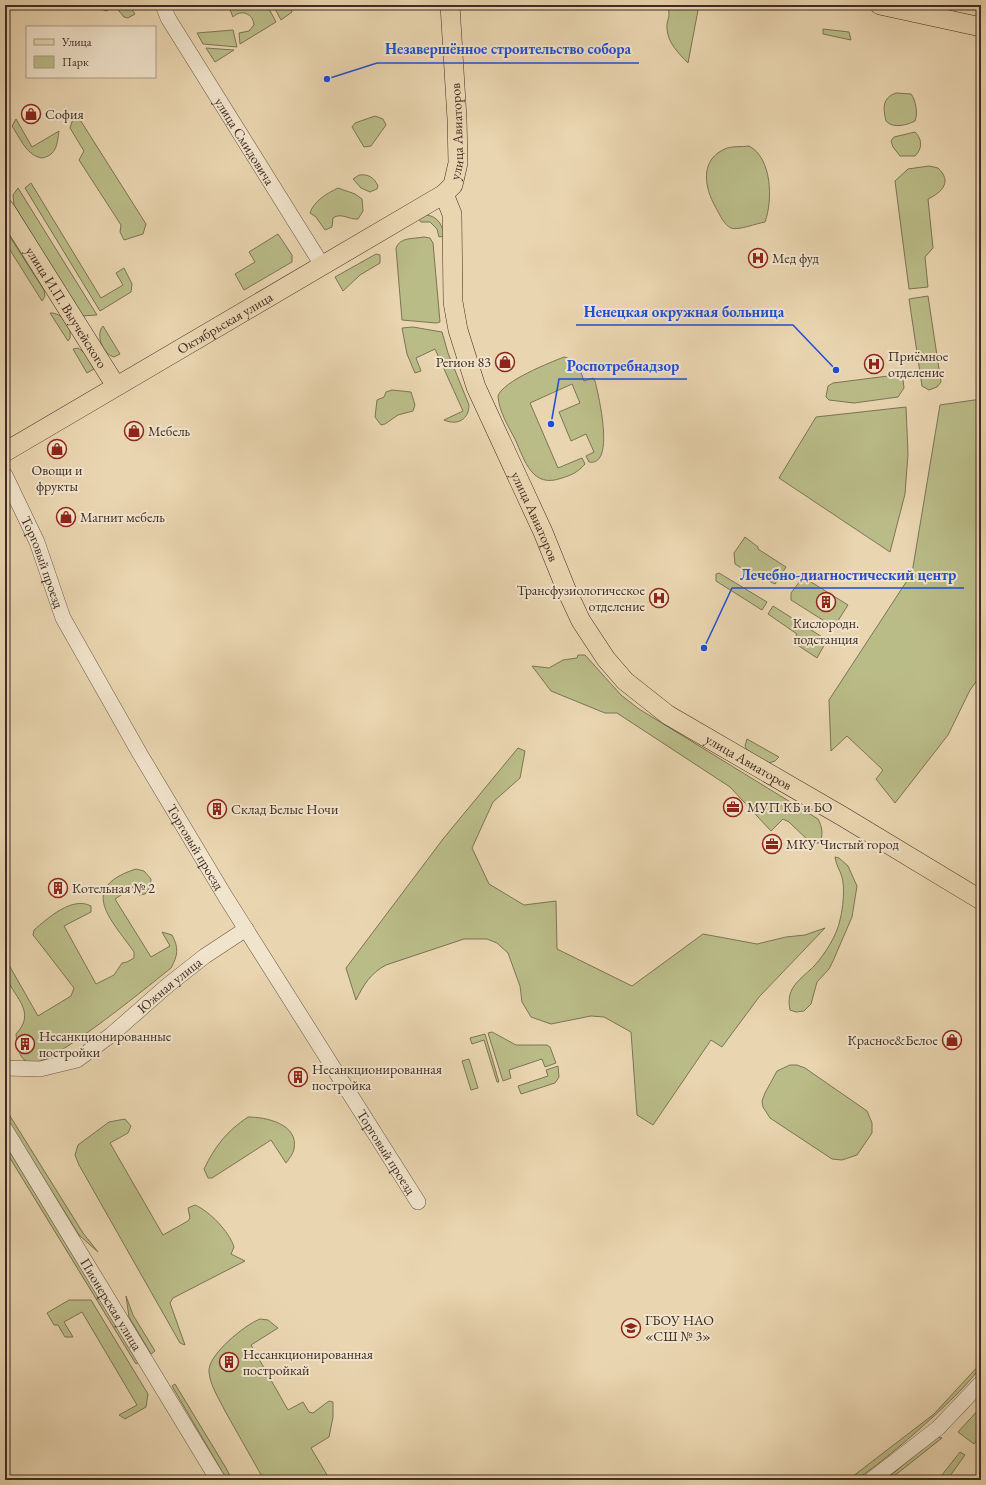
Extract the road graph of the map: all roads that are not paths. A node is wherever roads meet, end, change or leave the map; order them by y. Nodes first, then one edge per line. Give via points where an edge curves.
1 (450, 5) edge
2 (880, 5) edge
3 (165, 11) edge
4 (981, 27) edge
5 (444, 194) junction
6 (5, 209) edge
7 (322, 265) junction
8 (116, 386) junction
9 (5, 452) edge
10 (5, 475) edge
11 (981, 900) edge
12 (246, 929) junction
13 (5, 1068) edge
14 (5, 1129) edge
15 (418, 1202) dead end
16 (981, 1383) edge
17 (218, 1480) edge
18 (871, 1480) edge

1 - 5 main road, улица Авиаторов via 458,163 452,185
2 - 4 main road
3 - 7 street, улица Смидовича
5 - 7 main road, Октябрьская улица
5 - 11 main road, улица Авиаторов via 452,214 454,306 458,330 474,380 581,621 606,659 625,681 668,715
6 - 8 main road, улица И.П. Выучейского
7 - 8 main road, Октябрьская улица
8 - 9 main road, Октябрьская улица
10 - 12 street, Торговый проезд via 38,542 63,618 140,754
12 - 13 street, Южная улица via 205,956 77,1060 40,1069
12 - 15 street, Торговый проезд
14 - 17 street, Пионерская улица
16 - 18 street via 938,1428

